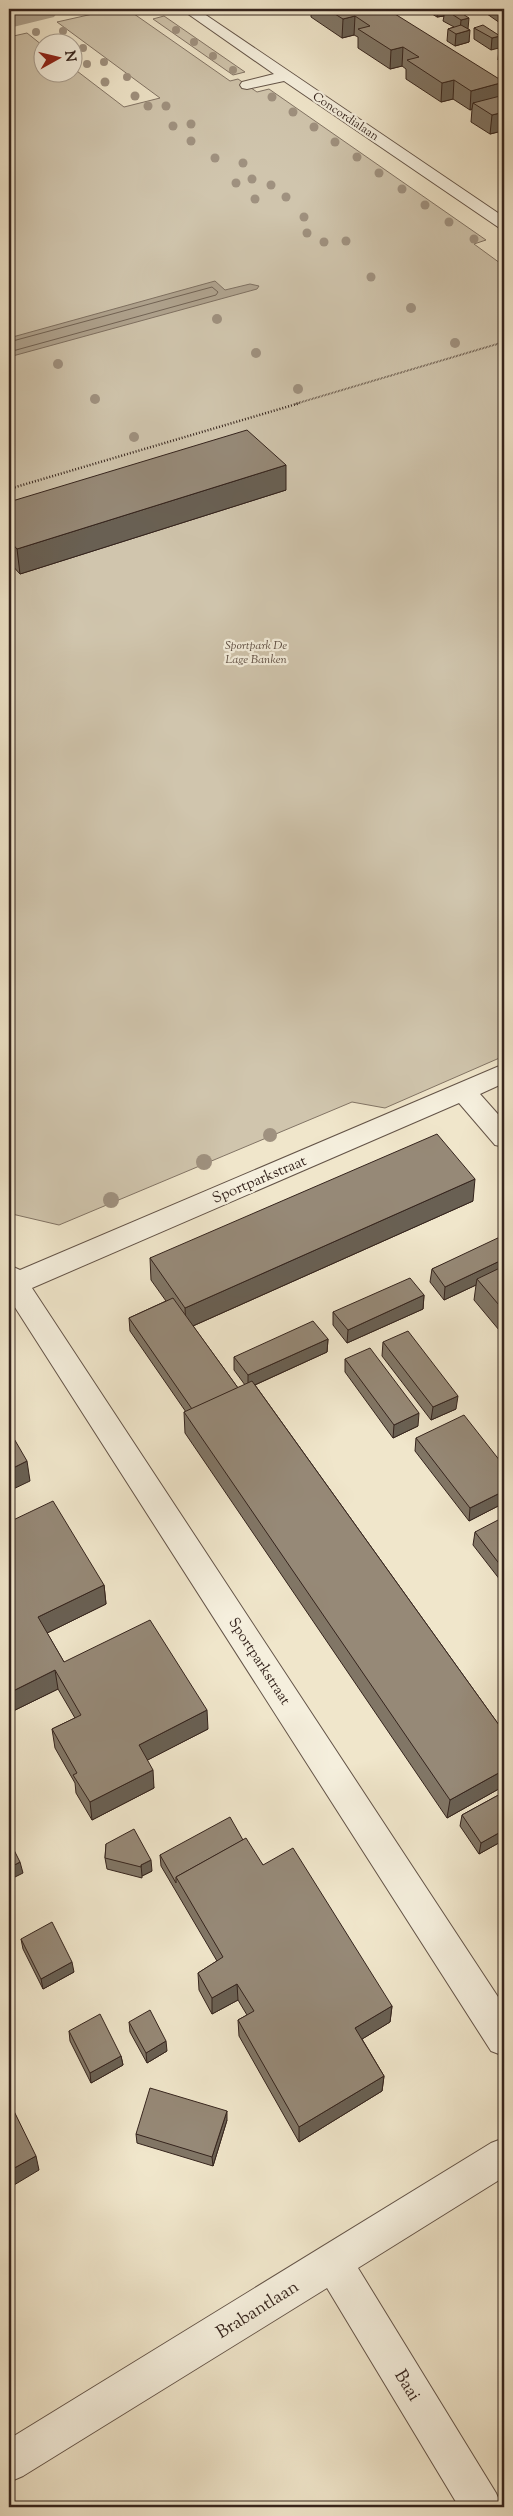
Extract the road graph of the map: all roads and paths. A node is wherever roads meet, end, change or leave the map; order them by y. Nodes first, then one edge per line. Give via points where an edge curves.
1 (188, 9) edge
2 (286, 76) junction
3 (248, 85) dead end
4 (504, 224) edge
5 (504, 342) edge
6 (9, 489) edge
7 (504, 1073) edge
8 (463, 1091) junction
9 (504, 1138) edge
10 (11, 1280) edge
11 (504, 2038) edge
12 (504, 2156) edge
13 (334, 2262) junction
14 (9, 2462) edge
15 (482, 2507) edge

1 - 2 street, Concordialaan
2 - 3 street
2 - 4 street, Concordialaan
5 - 6 path
7 - 8 street, Sportparkstraat
8 - 9 street
8 - 10 street, Sportparkstraat
10 - 11 street, Sportparkstraat
12 - 13 street, Brabantlaan
13 - 14 street, Brabantlaan
13 - 15 street, Baai

